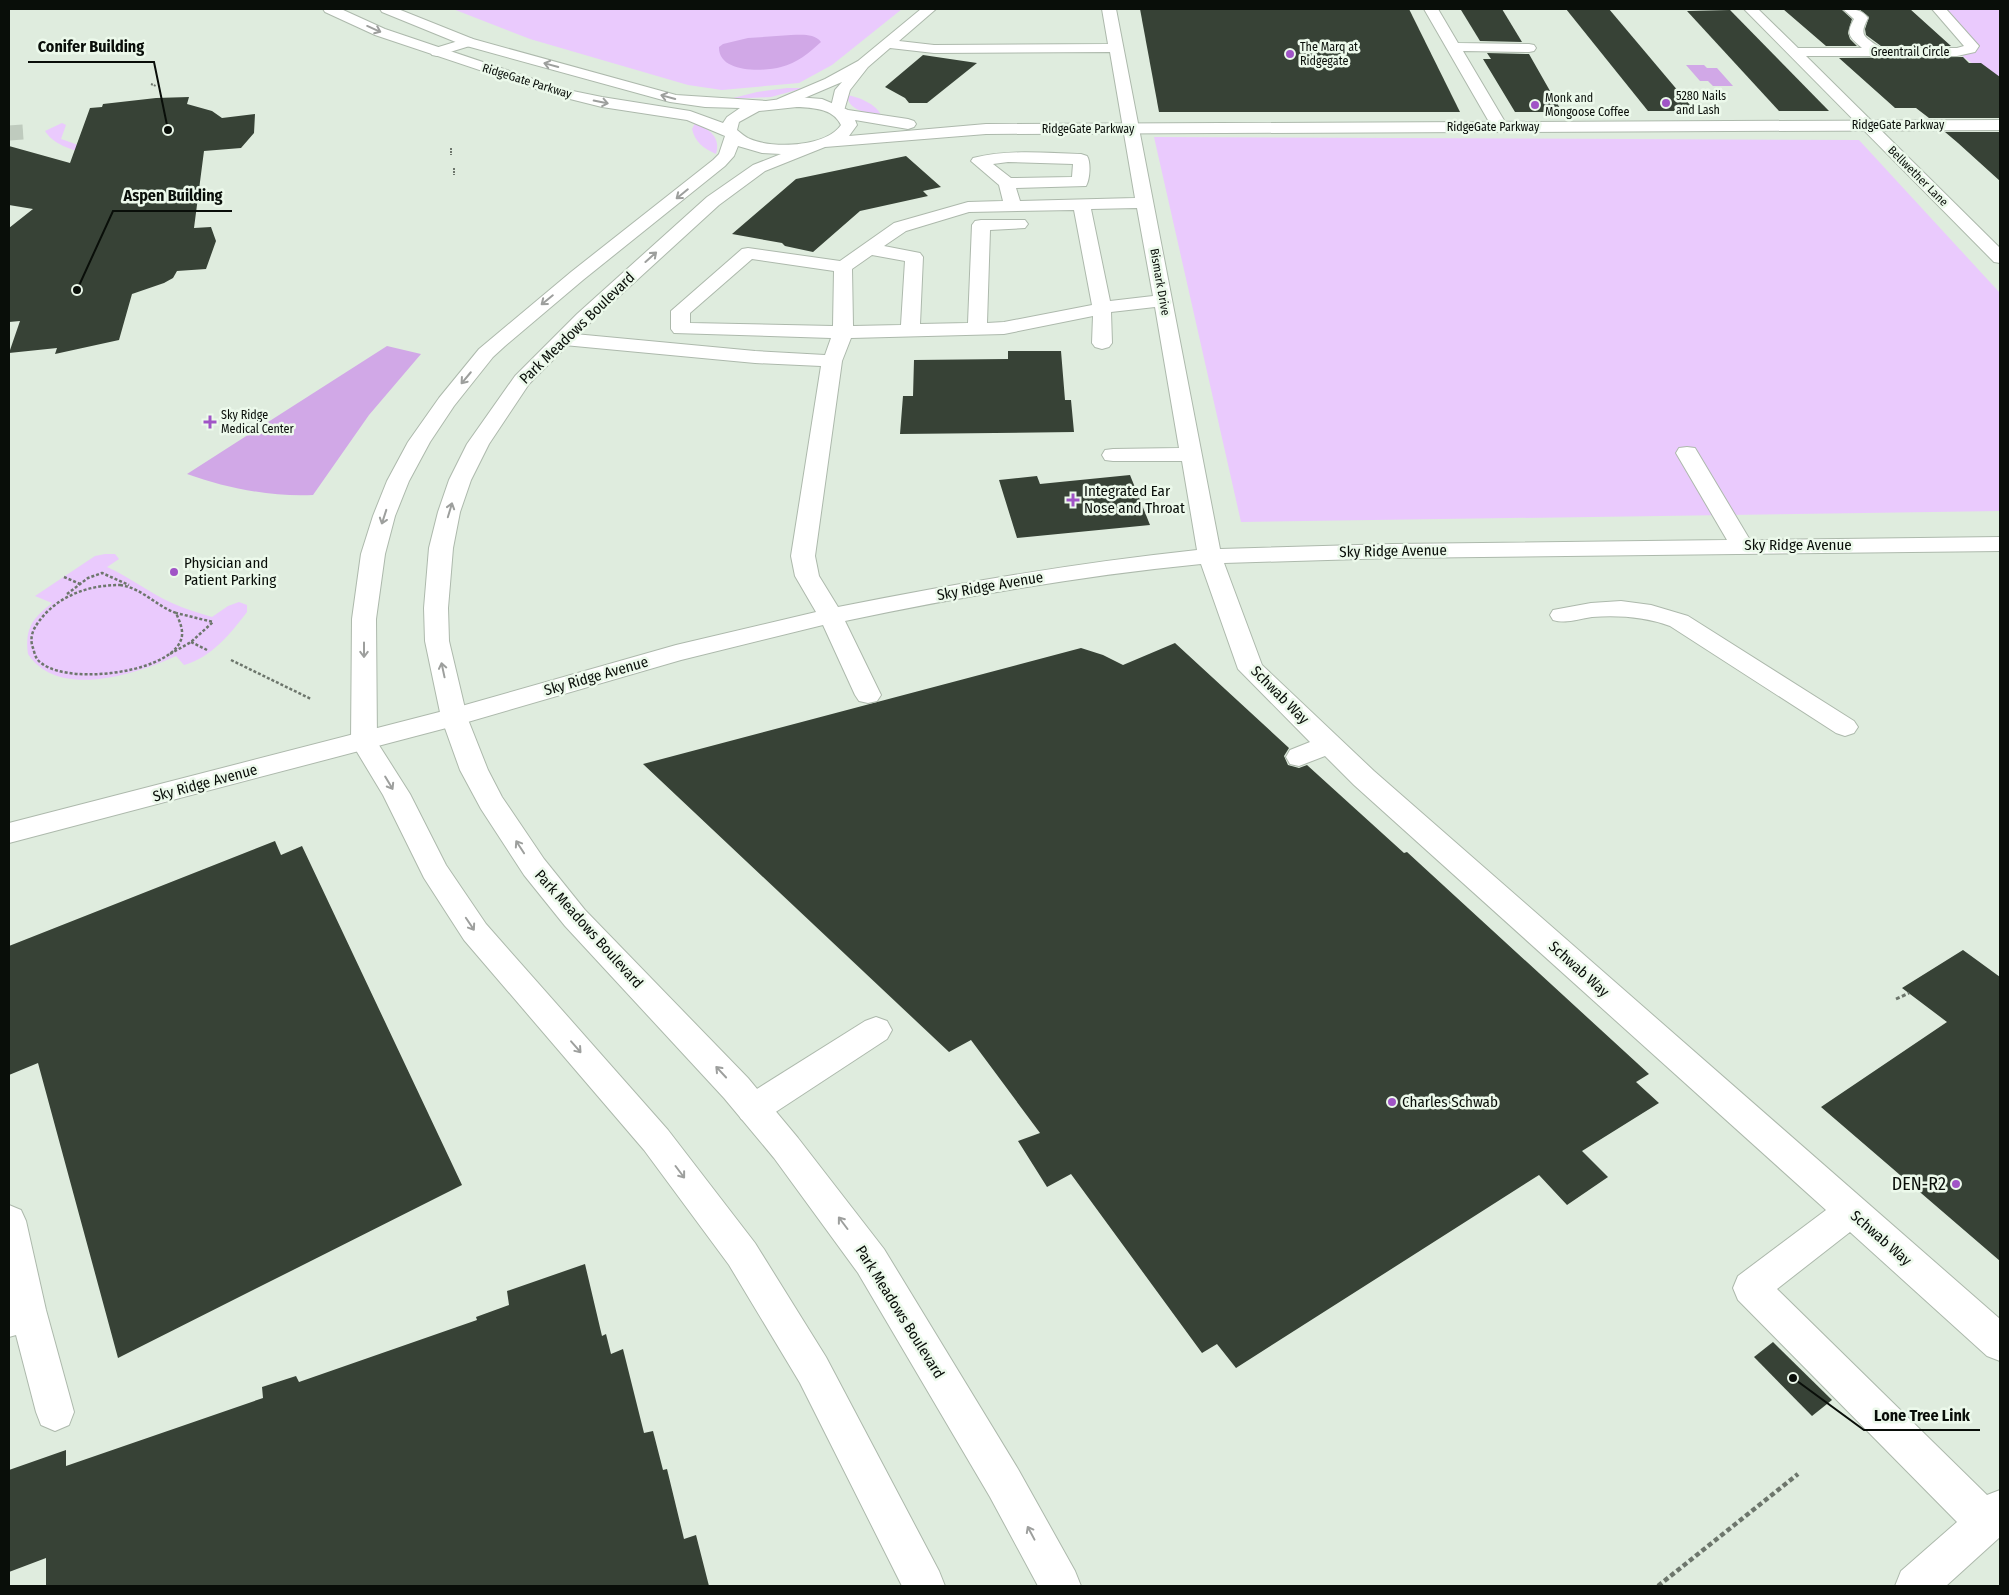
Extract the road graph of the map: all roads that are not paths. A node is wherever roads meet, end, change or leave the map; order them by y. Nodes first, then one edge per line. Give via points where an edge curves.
1 (330, 9) edge
2 (387, 9) edge
3 (929, 9) edge
4 (1109, 9) edge
5 (1431, 9) edge
6 (1751, 9) edge
7 (1850, 9) edge
8 (1939, 9) edge
9 (468, 42) junction
10 (889, 44) junction
11 (1453, 47) junction
12 (1116, 48) junction
13 (1529, 48) dead end
14 (438, 52) junction
15 (1795, 52) junction
16 (1876, 52) junction
17 (863, 64) junction
18 (776, 103) junction
19 (841, 112) junction
20 (2000, 125) edge
21 (1869, 126) junction
22 (1500, 127) junction
23 (986, 129) junction
24 (1132, 129) junction
25 (731, 134) junction
26 (821, 145) junction
27 (1007, 183) junction
28 (1081, 204) junction
29 (1146, 204) junction
30 (1012, 205) junction
31 (1085, 222) junction
32 (1066, 223) dead end
33 (1038, 224) dead end
34 (870, 249) junction
35 (2000, 258) edge
36 (843, 267) junction
37 (1163, 300) junction
38 (1102, 308) junction
39 (977, 329) junction
40 (910, 330) junction
41 (843, 332) junction
42 (564, 338) junction
43 (1102, 343) dead end
44 (832, 361) junction
45 (1687, 453) dead end
46 (1113, 454) dead end
47 (1192, 454) junction
48 (2000, 544) edge
49 (1742, 546) junction
50 (1210, 556) junction
51 (1562, 615) dead end
52 (831, 616) junction
53 (868, 695) dead end
54 (454, 718) junction
55 (1845, 728) dead end
56 (364, 742) junction
57 (1329, 744) junction
58 (1299, 757) dead end
59 (15, 834) edge
60 (876, 1030) dead end
61 (753, 1109) junction
62 (1851, 1212) junction
63 (9, 1221) edge
64 (18, 1315) edge
65 (2000, 1343) edge
66 (55, 1412) dead end
67 (1993, 1516) edge
68 (924, 1586) edge
69 (1060, 1586) edge
70 (1916, 1586) edge

1 -> 14 main road, RidgeGate Parkway via 380,32
2 - 9 main road, RidgeGate Parkway
3 - 10 main road
4 - 12 main road, Bismark Drive
5 - 11 main road
6 - 15 main road, Bellwether Lane
7 - 16 main road via 1861,18 1855,29 1856,35
8 - 16 main road, Greentrail Circle via 1972,46 1970,49 1957,52
9 - 14 main road
18 -> 9 main road, RidgeGate Parkway via 675,99
10 - 12 main road via 934,49
10 - 17 main road
11 - 13 main road
11 - 22 main road
12 - 24 main road, Bismark Drive
14 -> 25 main road, RidgeGate Parkway via 559,92 690,116
15 - 16 main road, Greentrail Circle
15 - 21 main road, Bellwether Lane
17 - 18 main road via 830,82
17 - 19 main road via 842,90
18 - 19 main road, RidgeGate Parkway via 810,102
18 - 25 main road, RidgeGate Parkway via 738,115 732,120
19 - 23 main road, RidgeGate Parkway via 905,124
19 - 26 main road, RidgeGate Parkway via 850,122 849,128
20 - 21 main road, RidgeGate Parkway
21 - 22 main road, RidgeGate Parkway
21 - 35 main road, Bellwether Lane
22 - 24 main road, RidgeGate Parkway
23 - 24 main road, RidgeGate Parkway
23 - 26 main road, RidgeGate Parkway
24 - 29 main road, Bismark Drive
25 - 26 main road, RidgeGate Parkway via 748,145 773,150
25 -> 56 main road via 726,156 719,163 486,353 419,442 398,481 373,554 364,619
42 -> 26 main road, Park Meadows Boulevard via 740,180 759,168
27 - 27 main road via 978,161 1008,156 1081,159 1080,182
27 - 30 main road
28 - 29 main road
28 - 30 main road
28 - 31 main road
29 - 37 main road, Bismark Drive
30 - 34 main road via 968,207 900,226
31 - 32 main road
31 - 38 main road
33 - 39 main road via 981,226
34 - 36 main road
34 - 40 main road via 914,257
36 - 41 main road
36 - 41 main road via 748,253 680,311 681,329
37 - 38 main road
37 - 47 main road, Bismark Drive
38 - 39 main road via 1004,328
38 - 43 main road
39 - 40 main road
40 - 41 main road
41 - 44 main road
42 - 44 main road via 755,357
54 -> 42 main road, Park Meadows Boulevard via 437,641 436,608 441,548 449,512 478,444 522,380
44 - 52 main road via 802,556 807,576
45 - 49 main road
46 - 47 main road
47 - 50 main road, Bismark Drive
48 - 49 main road, Sky Ridge Avenue
49 - 50 main road, Sky Ridge Avenue
50 - 52 main road, Sky Ridge Avenue via 1123,564 970,588
50 - 57 main road, Schwab Way via 1251,669
51 - 55 main road via 1578,611 1630,610 1664,615 1679,621
52 - 53 main road
52 - 54 main road, Sky Ridge Avenue via 676,653
54 - 56 main road, Sky Ridge Avenue
61 -> 54 main road, Park Meadows Boulevard via 575,918 534,867 482,786
56 - 59 main road, Sky Ridge Avenue
56 -> 68 main road via 396,794 434,870 475,932 656,1140 742,1254 813,1370
57 - 58 main road
57 - 62 main road, Schwab Way
60 - 61 main road
69 -> 61 main road, Park Meadows Boulevard via 1004,1483 871,1261
62 - 65 main road, Schwab Way
62 - 67 main road via 1751,1288
63 - 64 main road
64 - 66 main road
67 - 70 main road

